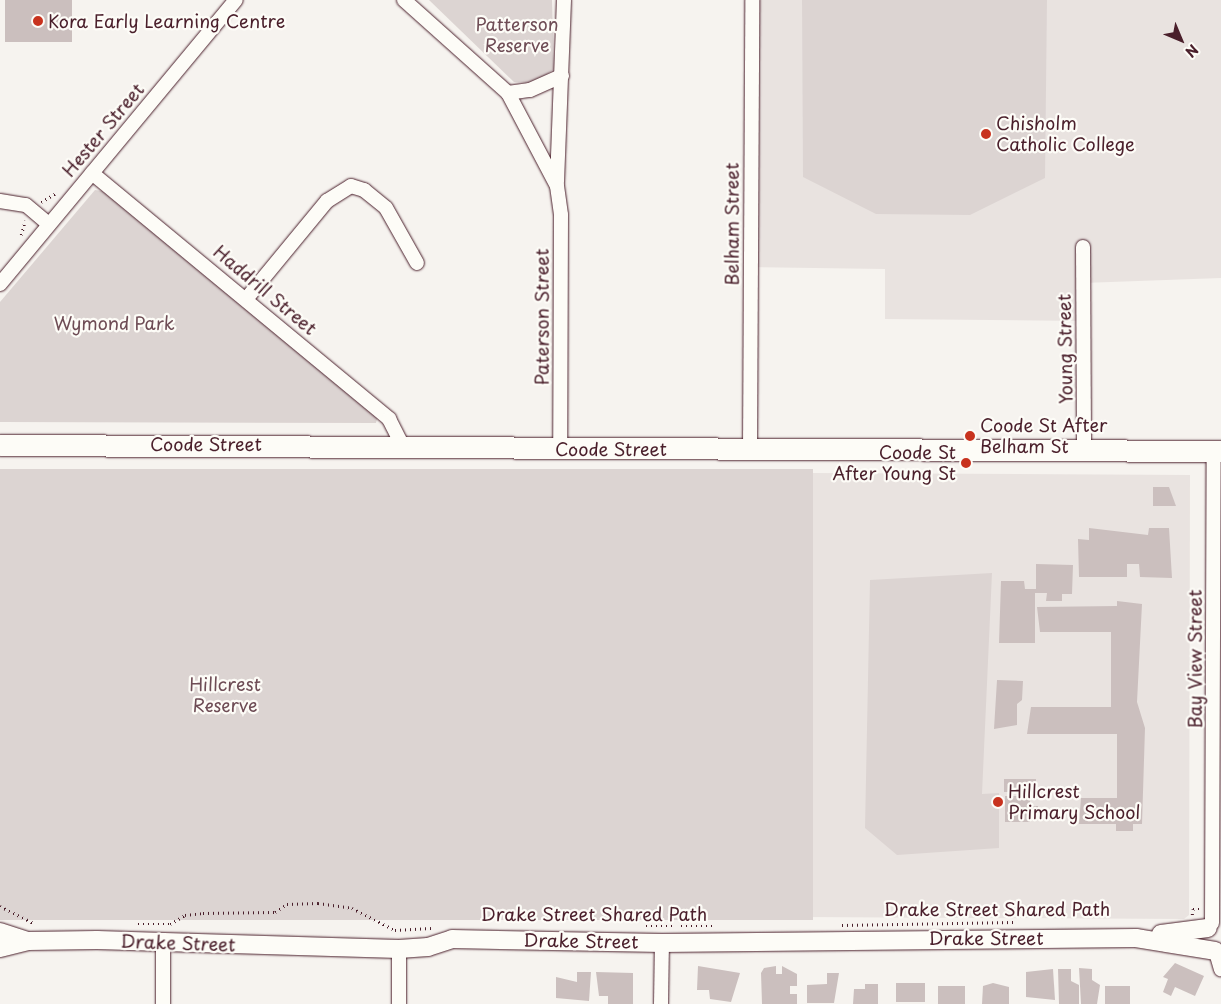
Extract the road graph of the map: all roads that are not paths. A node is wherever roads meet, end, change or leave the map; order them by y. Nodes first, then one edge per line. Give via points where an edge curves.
1 (236, 0) edge
2 (404, 0) edge
3 (564, 0) edge
4 (752, 0) edge
5 (562, 76) junction
6 (508, 93) junction
7 (92, 173) junction
8 (557, 186) junction
9 (0, 201) edge
10 (49, 224) junction
11 (1083, 247) dead end
12 (417, 263) dead end
13 (0, 284) edge
14 (247, 298) junction
15 (0, 445) edge
16 (403, 446) junction
17 (560, 449) junction
18 (750, 449) junction
19 (1084, 450) junction
20 (1217, 451) edge
21 (1214, 866) junction
22 (1221, 880) edge
23 (1214, 923) edge
24 (0, 932) edge
25 (1136, 938) junction
26 (28, 941) junction
27 (662, 942) junction
28 (163, 944) junction
29 (0, 948) edge
30 (399, 948) junction
31 (1217, 952) edge
32 (1221, 969) edge
33 (163, 1004) edge
34 (398, 1004) edge
35 (661, 1004) edge

1 - 7 street, Hester Street
2 - 6 street, Paterson Street
3 - 5 street, Paterson Street
4 - 18 street, Belham Street
5 - 6 street via 530,90
5 - 8 street, Paterson Street
6 - 8 street, Paterson Street
7 - 10 street, Hester Street
7 - 14 street, Haddrill Street
8 - 17 street, Paterson Street via 561,215
9 - 10 street via 26,205
10 - 13 street, Hester Street
11 - 19 street, Young Street
12 - 14 street via 386,208 364,190 351,186 328,201
14 - 16 street, Haddrill Street via 389,420
15 - 16 main road, Coode Street
16 - 17 main road, Coode Street
17 - 18 main road, Coode Street
18 - 19 main road, Coode Street
19 - 20 main road, Coode Street
20 - 21 street, Bay View Street
21 - 22 street, Bay View Street
21 - 23 street, Bay View Street via 1210,884
23 - 25 street, Drake Street
23 - 31 street via 1208,943
24 - 26 street, Drake Street
25 - 27 street, Drake Street
25 - 31 street, Drake Street
26 - 28 street, Drake Street
26 - 29 street, Drake Street
27 - 30 street, Drake Street via 452,939 428,948
27 - 35 street
28 - 30 street, Drake Street
28 - 33 street
30 - 34 street
31 - 32 street

